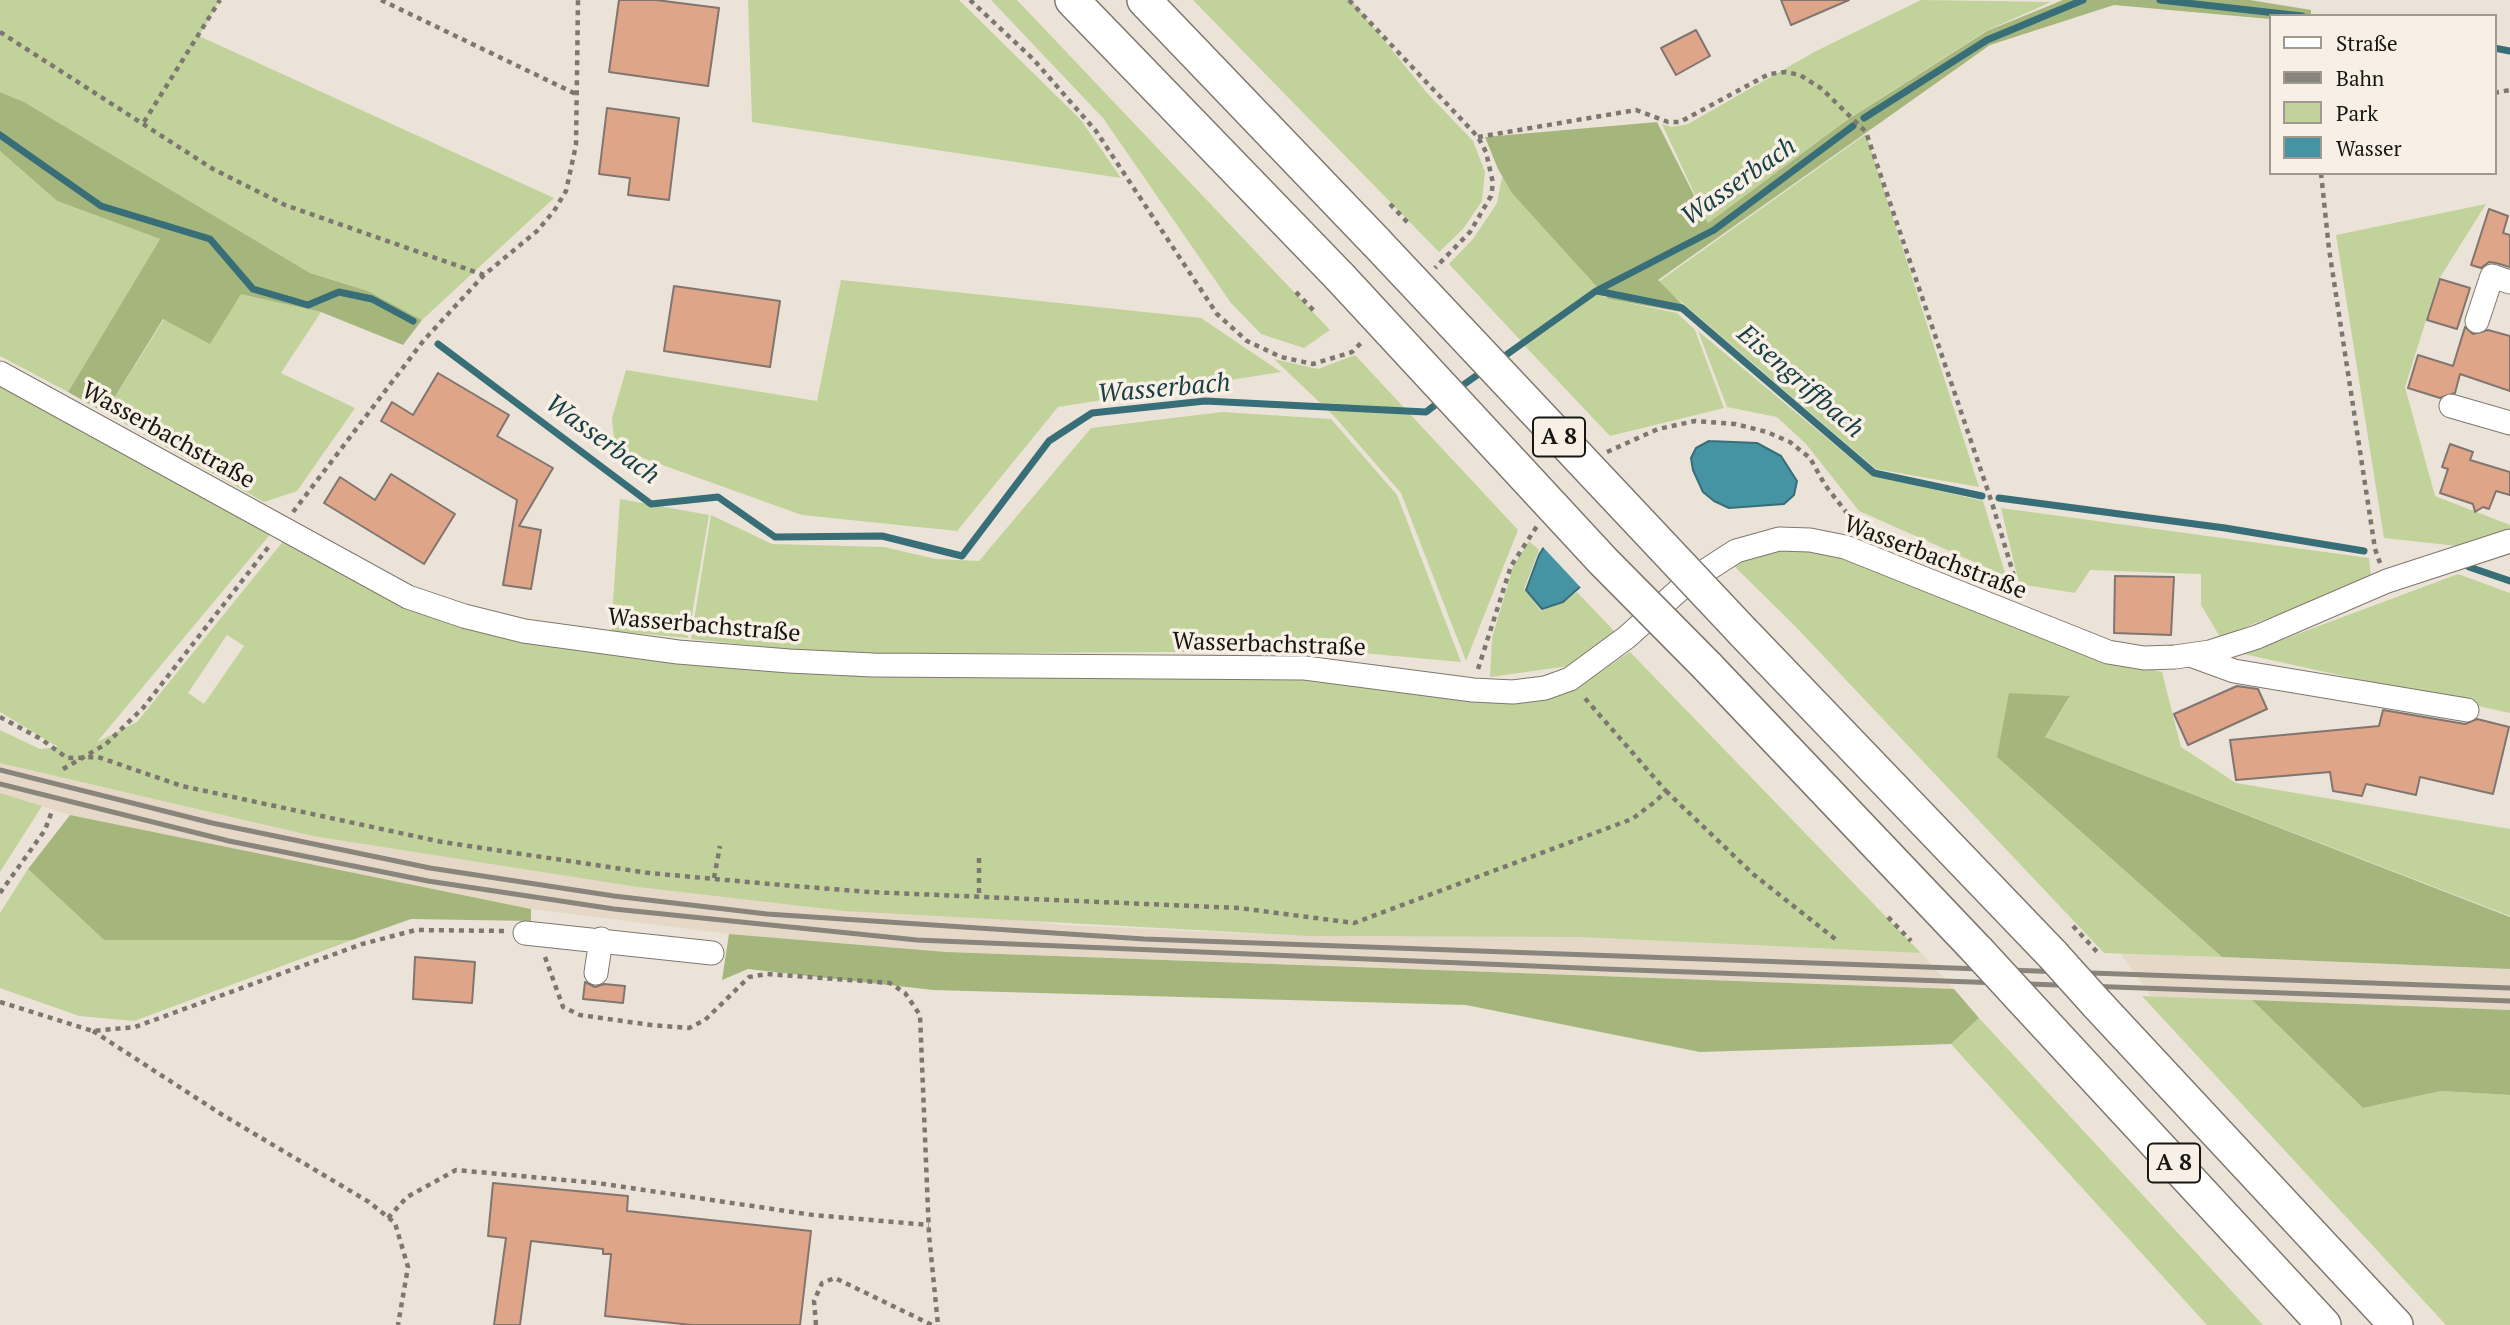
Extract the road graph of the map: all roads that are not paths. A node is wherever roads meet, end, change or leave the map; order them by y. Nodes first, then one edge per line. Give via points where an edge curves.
1 (1072, 0) edge
2 (1144, 0) edge
3 (2510, 282) edge
4 (2477, 321) dead end
5 (0, 373) edge
6 (2451, 406) dead end
7 (2510, 423) edge
8 (2510, 541) edge
9 (2193, 656) junction
10 (2467, 710) dead end
11 (525, 933) road end
12 (601, 939) junction
13 (712, 953) dead end
14 (596, 973) dead end
15 (2325, 1325) edge
16 (2396, 1325) edge

1 - 15 highway, A 8, bridge via 1978,951
2 - 16 highway, A 8, bridge via 2053,955
3 - 4 street via 2492,276
5 - 9 street, Wasserbachstraße via 408,597 464,616 587,642 873,665 1305,668 1513,692 1570,679 1627,637 1688,582 1736,551 1779,539 1845,547 2108,652 2144,658
6 - 7 street
8 - 9 street, Wasserbachstraße via 2387,581 2258,637
9 - 10 street via 2234,671
11 - 12 street
12 - 13 street
12 - 14 street

